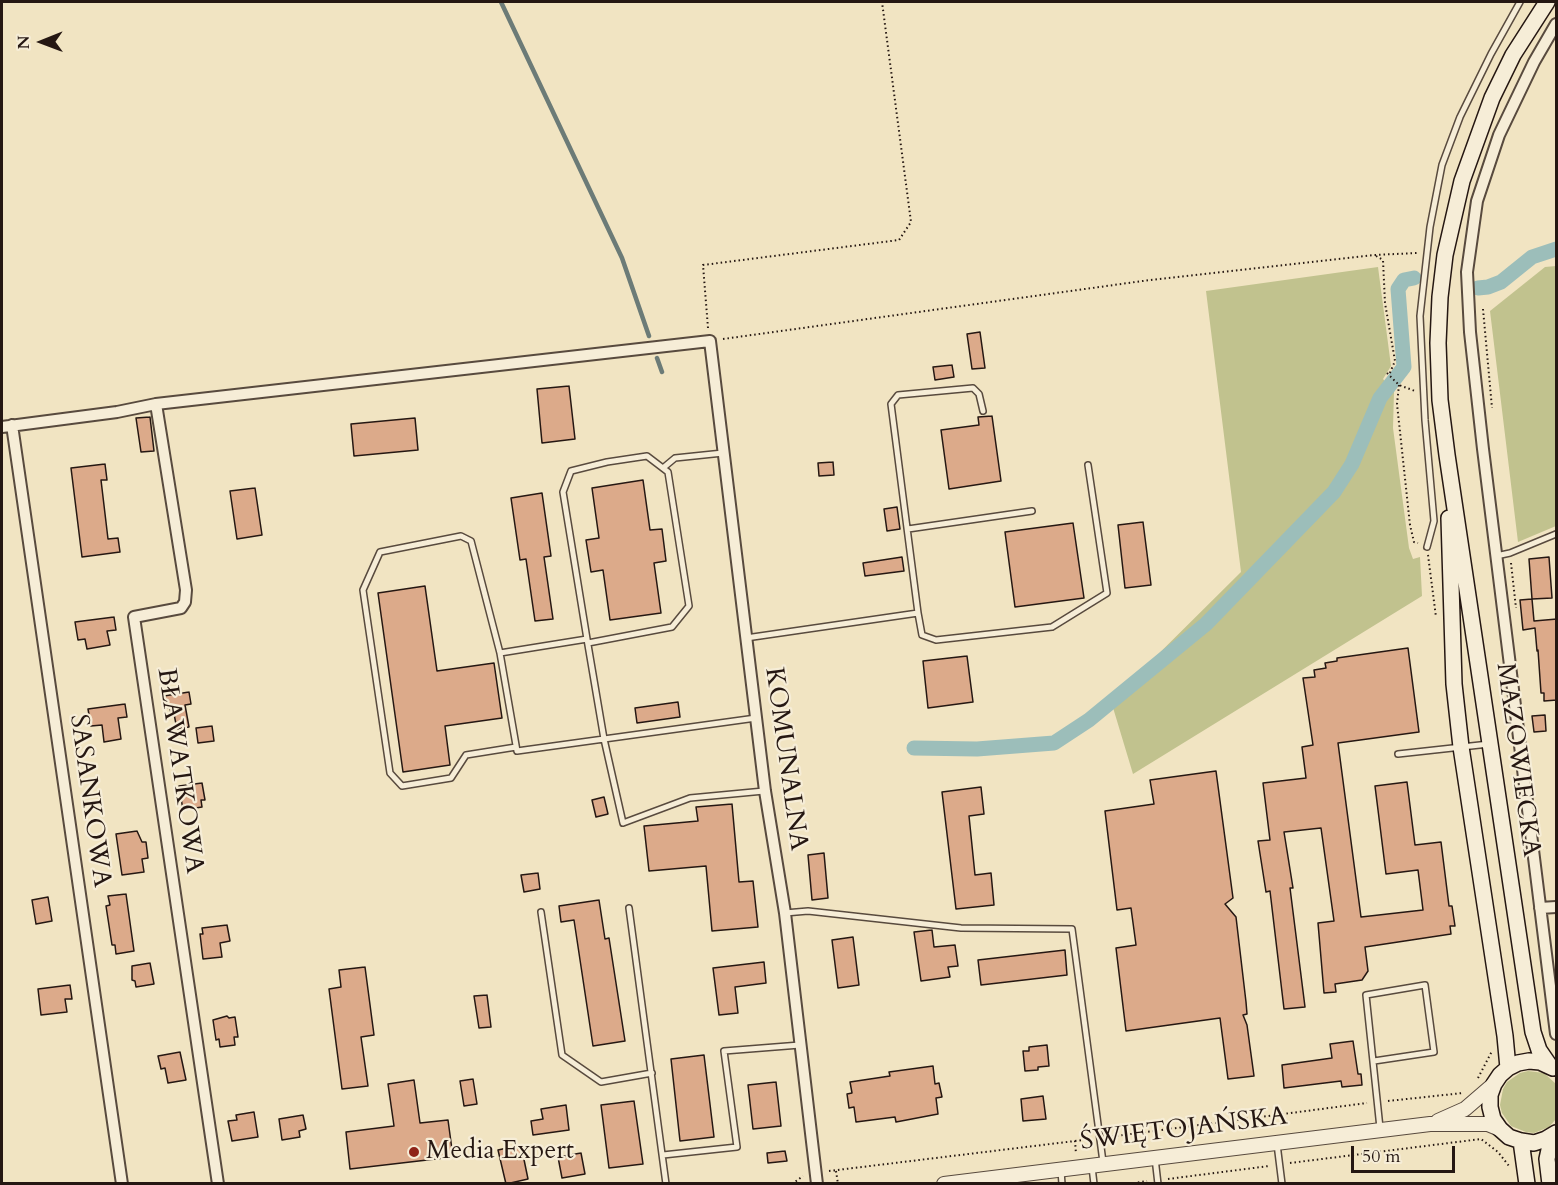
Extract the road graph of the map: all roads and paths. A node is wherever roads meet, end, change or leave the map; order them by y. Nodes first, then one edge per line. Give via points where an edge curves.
1 (882, 2) edge
2 (1520, 2) edge
3 (1548, 2) edge
4 (1557, 24) edge
5 (1427, 253) junction
6 (1374, 255) junction
7 (710, 341) junction
8 (1399, 385) junction
9 (1424, 392) junction
10 (156, 404) junction
11 (983, 411) dead end
12 (7, 426) edge
13 (723, 453) junction
14 (1447, 455) junction
15 (1088, 465) dead end
16 (663, 468) junction
17 (1032, 511) dead end
18 (908, 529) junction
19 (1557, 534) edge
20 (1427, 547) joint
21 (1496, 556) junction
22 (918, 613) junction
23 (746, 638) junction
24 (588, 641) junction
25 (500, 653) junction
26 (756, 718) junction
27 (604, 739) junction
28 (1491, 744) junction
29 (516, 747) junction
30 (1461, 747) junction
31 (1398, 754) dead end
32 (765, 791) junction
33 (1557, 907) edge
34 (629, 908) dead end
35 (1540, 908) junction
36 (542, 912) dead end
37 (784, 914) junction
38 (1556, 1034) edge
39 (800, 1045) junction
40 (1493, 1049) dead end
41 (1374, 1061) junction
42 (1509, 1068) junction
43 (1553, 1069) edge
44 (652, 1073) junction
45 (1477, 1081) dead end
46 (1494, 1084) junction
47 (1471, 1092) dead end
48 (1379, 1102) junction
49 (1430, 1124) junction
50 (1500, 1129) junction
51 (1380, 1130) junction
52 (1554, 1134) edge
53 (1101, 1138) junction
54 (1075, 1141) junction
55 (1277, 1142) junction
56 (1521, 1142) junction
57 (663, 1155) junction
58 (1155, 1157) junction
59 (1098, 1164) junction
60 (1280, 1164) junction
61 (1077, 1167) junction
62 (1061, 1169) junction
63 (823, 1171) dead end
64 (836, 1171) junction
65 (1514, 1172) dead end
66 (807, 1174) dead end
67 (998, 1180) edge
68 (1158, 1182) edge
69 (122, 1184) edge
70 (218, 1184) edge
71 (666, 1184) edge
72 (792, 1184) edge
73 (816, 1184) edge
74 (838, 1184) edge
75 (944, 1184) edge
76 (1062, 1184) edge
77 (1094, 1184) edge
78 (1129, 1184) edge
79 (1282, 1184) edge
80 (1527, 1184) edge
81 (1550, 1184) edge

1 - 7 path via 911,222 899,240 703,265
2 - 5 lane via 1460,117 1442,165
3 - 14 main road, MAZOWIECKA via 1513,56 1492,98 1452,217 1440,297 1438,343
4 - 21 street via 1529,70 1499,135 1477,201 1468,251 1470,332
5 - 6 path
5 - 9 lane via 1420,316
6 - 7 path via 1150,280
6 - 8 path via 1383,260 1385,303 1395,361 1388,374
7 - 10 street
7 - 13 street, KOMUNALNA
8 - 9 path
8 - 20 path via 1397,404 1410,525 1414,542
9 - 20 lane via 1434,521
10 - 12 street
10 - 70 street, BŁAWATKOWA via 185,602 181,608 134,617
11 - 18 lane via 979,394 973,388 898,394 891,404
12 - 69 street, SASANKOWA
13 - 16 lane via 675,458
13 - 23 street, KOMUNALNA
14 - 28 main road, MAZOWIECKA
14 - 30 main road, MAZOWIECKA via 1454,684
15 - 22 lane via 1107,593 1052,627 936,640 922,635
16 - 24 lane via 668,472 689,606 672,627
16 - 24 lane via 647,456 571,471 563,492
17 - 18 lane
18 - 22 lane
19 - 21 lane
21 - 35 street
22 - 23 lane
23 - 26 street, KOMUNALNA
24 - 25 lane
24 - 27 lane
25 - 29 lane
25 - 29 lane via 471,542 461,536 380,552 363,590 390,773 402,786 451,778 466,755
26 - 27 lane
26 - 32 street, KOMUNALNA
27 - 29 lane via 517,751
27 - 32 lane via 623,823 690,798
28 - 30 lane
28 - 43 main road, MAZOWIECKA via 1533,1032 1539,1050
30 - 31 lane
30 - 42 main road, MAZOWIECKA
32 - 37 street, KOMUNALNA
33 - 35 street
34 - 44 lane
35 - 38 street
36 - 44 lane via 562,1055 601,1082
37 - 39 street, KOMUNALNA
37 - 53 lane via 808,912 961,928 1072,929
39 - 57 lane via 724,1052 736,1147
39 - 73 street, KOMUNALNA
40 - 45 path
41 - 41 lane via 1366,994 1425,985 1434,1052
41 - 48 lane
42 - 43 main road via 1529,1061
42 - 46 main road
44 - 57 lane
46 - 49 street, ŚWIĘTOJAŃSKA via 1465,1110
46 - 50 main road via 1490,1107
47 - 48 path
48 - 51 lane
48 - 53 path
49 - 50 street, ŚWIĘTOJAŃSKA via 1488,1124
49 - 51 street, ŚWIĘTOJAŃSKA
50 - 56 main road
51 - 55 street, ŚWIĘTOJAŃSKA
52 - 56 main road via 1534,1143
52 - 81 main road via 1547,1159
53 - 54 path
53 - 59 lane
54 - 61 path
54 - 64 path
55 - 58 street, ŚWIĘTOJAŃSKA
55 - 60 lane
56 - 80 main road
57 - 71 lane
58 - 59 street, ŚWIĘTOJAŃSKA
58 - 68 lane
59 - 61 street, ŚWIĘTOJAŃSKA
59 - 77 lane
60 - 65 path via 1481,1139
60 - 68 path
60 - 79 lane
61 - 62 street, ŚWIĘTOJAŃSKA
62 - 67 street, ŚWIĘTOJAŃSKA
62 - 76 lane
63 - 64 path
64 - 74 path
66 - 72 path
67 - 75 street, ŚWIĘTOJAŃSKA
68 - 78 path

